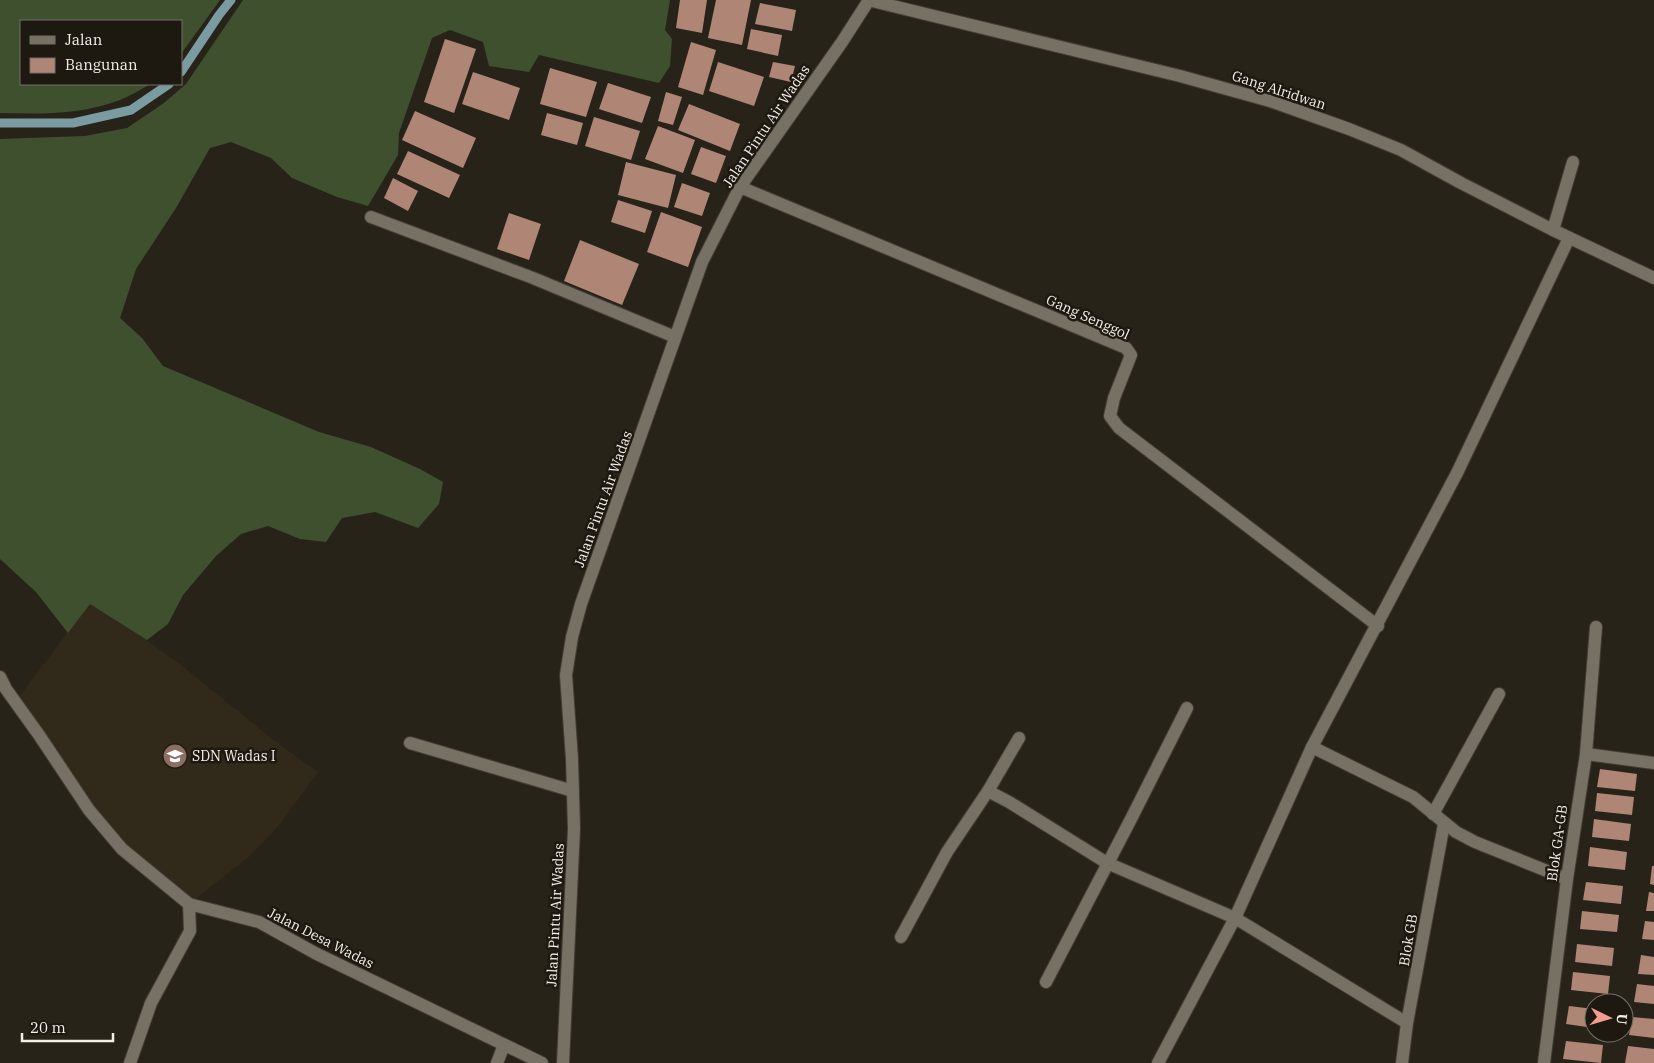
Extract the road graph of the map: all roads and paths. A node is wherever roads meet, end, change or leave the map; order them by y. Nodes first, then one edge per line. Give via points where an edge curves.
1 (868, 0) edge
2 (1572, 162) dead end
3 (740, 186) junction
4 (371, 218) dead end
5 (1553, 230) junction
6 (1570, 238) junction
7 (1654, 278) edge
8 (675, 337) junction
9 (1378, 626) junction
10 (1596, 627) dead end
11 (0, 677) edge
12 (1499, 694) dead end
13 (1187, 708) dead end
14 (1020, 738) dead end
15 (410, 743) dead end
16 (1312, 747) junction
17 (1586, 754) junction
18 (1654, 763) edge
19 (573, 791) junction
20 (988, 791) junction
21 (1434, 814) junction
22 (1444, 824) junction
23 (1107, 863) junction
24 (1567, 879) junction
25 (189, 904) junction
26 (1235, 918) junction
27 (901, 937) dead end
28 (1046, 982) dead end
29 (1408, 1023) junction
30 (504, 1045) junction
31 (130, 1063) edge
32 (497, 1063) edge
33 (542, 1063) edge
34 (563, 1063) edge
35 (1158, 1063) edge
36 (1402, 1063) edge
37 (1544, 1063) edge

1 - 3 street, Jalan Pintu Air Wadas
1 - 5 street, Gang Alridwan via 1270,101 1401,150
2 - 5 street
3 - 8 street, Jalan Pintu Air Wadas via 702,262
3 - 9 street, Gang Senggol via 1126,348 1130,355 1110,416 1119,428
4 - 8 street via 533,278
5 - 6 street, Gang Alridwan
6 - 7 street, Gang Alridwan
6 - 9 street via 1457,473
8 - 19 street, Jalan Pintu Air Wadas via 572,637 566,675
9 - 16 street
10 - 17 street, Blok GA-GB
11 - 25 street, Jalan Desa Wadas via 95,816 122,849
12 - 21 street
13 - 23 street
14 - 20 street
15 - 19 street
16 - 21 street via 1414,797
16 - 26 street
17 - 18 street
17 - 24 street, Blok GA-GB
19 - 34 street, Jalan Pintu Air Wadas
20 - 23 street
20 - 27 street via 947,852
21 - 22 street
22 - 24 street via 1475,842
22 - 29 street, Blok GB
23 - 26 street
23 - 28 street
24 - 37 street, Blok GA-GB
25 - 30 street, Jalan Desa Wadas via 259,922
25 - 31 street via 190,931 151,1003
26 - 29 street
26 - 35 street
29 - 36 street, Blok GB
30 - 32 street
30 - 33 street, Jalan Desa Wadas

